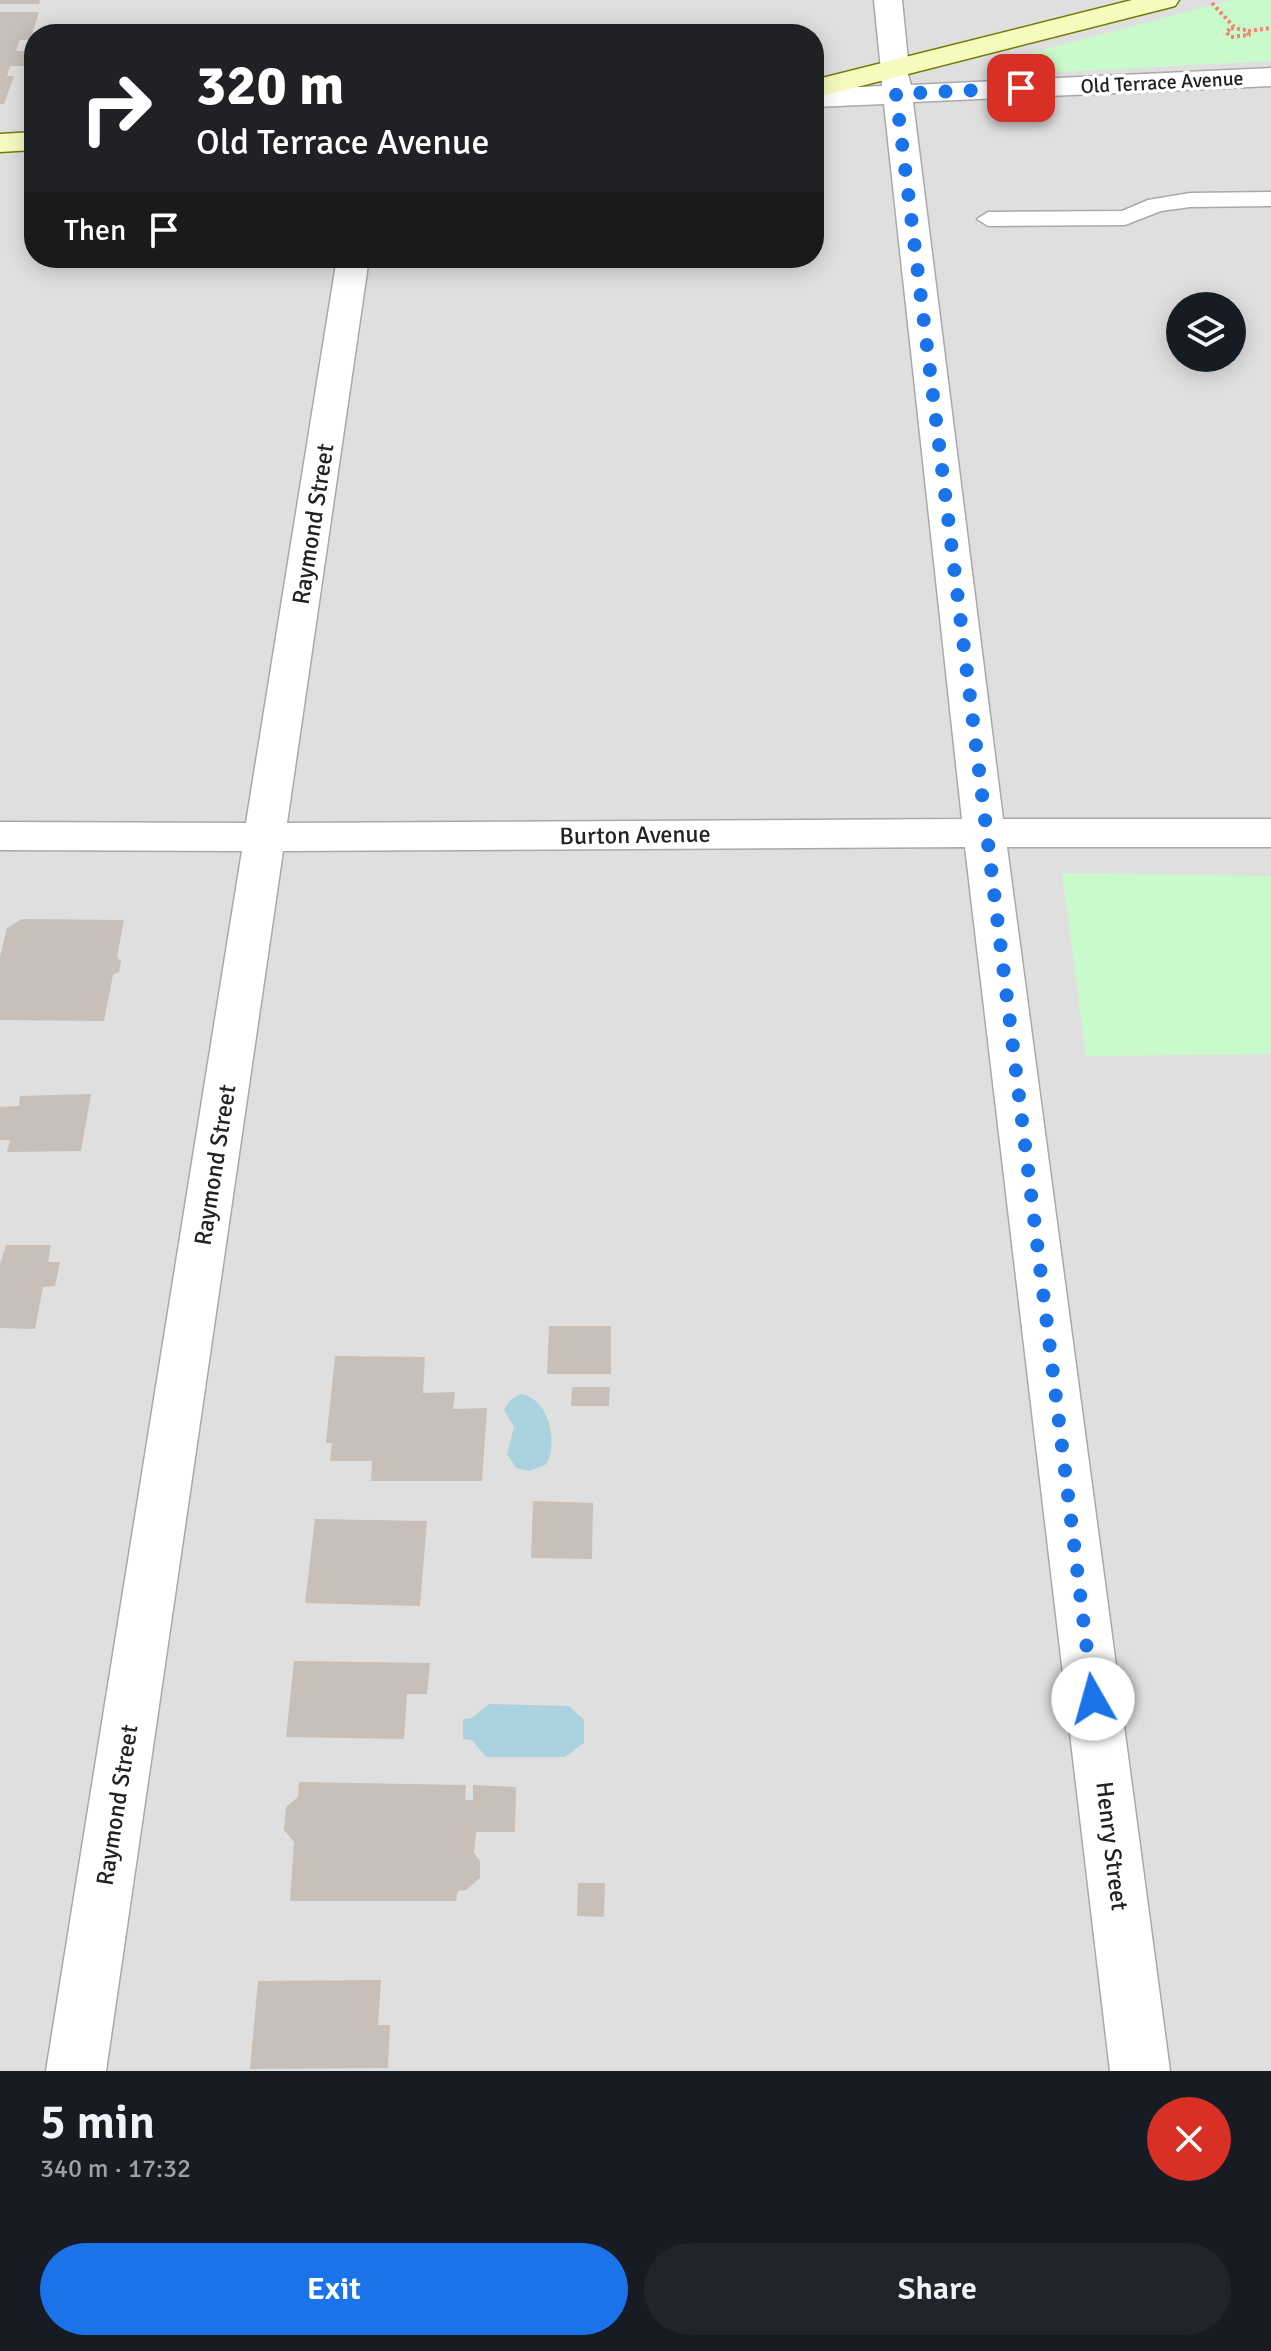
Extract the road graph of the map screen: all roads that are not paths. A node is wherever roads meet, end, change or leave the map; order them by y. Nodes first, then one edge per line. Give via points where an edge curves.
1 (888, 0) edge
2 (1165, 0) edge
3 (1271, 77) edge
4 (896, 82) junction
5 (824, 88) edge
6 (824, 96) edge
7 (24, 142) edge
8 (0, 143) edge
9 (1271, 199) edge
10 (988, 219) dead end
11 (352, 268) edge
12 (984, 831) junction
13 (1271, 833) edge
14 (0, 836) edge
15 (266, 839) junction
16 (76, 2071) edge
17 (1140, 2071) edge

1 - 4 street, Henry Street
2 - 4 main road
3 - 4 street, Old Terrace Avenue
4 - 5 main road
4 - 6 street, Old Terrace Avenue
4 - 12 street, Henry Street
7 - 8 main road
9 - 10 lane via 1190,200 1156,205 1125,218
11 - 15 street, Raymond Street
12 - 13 street, Burton Avenue
12 - 15 street, Burton Avenue
12 - 17 street, Henry Street
14 - 15 street, Burton Avenue
15 - 16 street, Raymond Street

